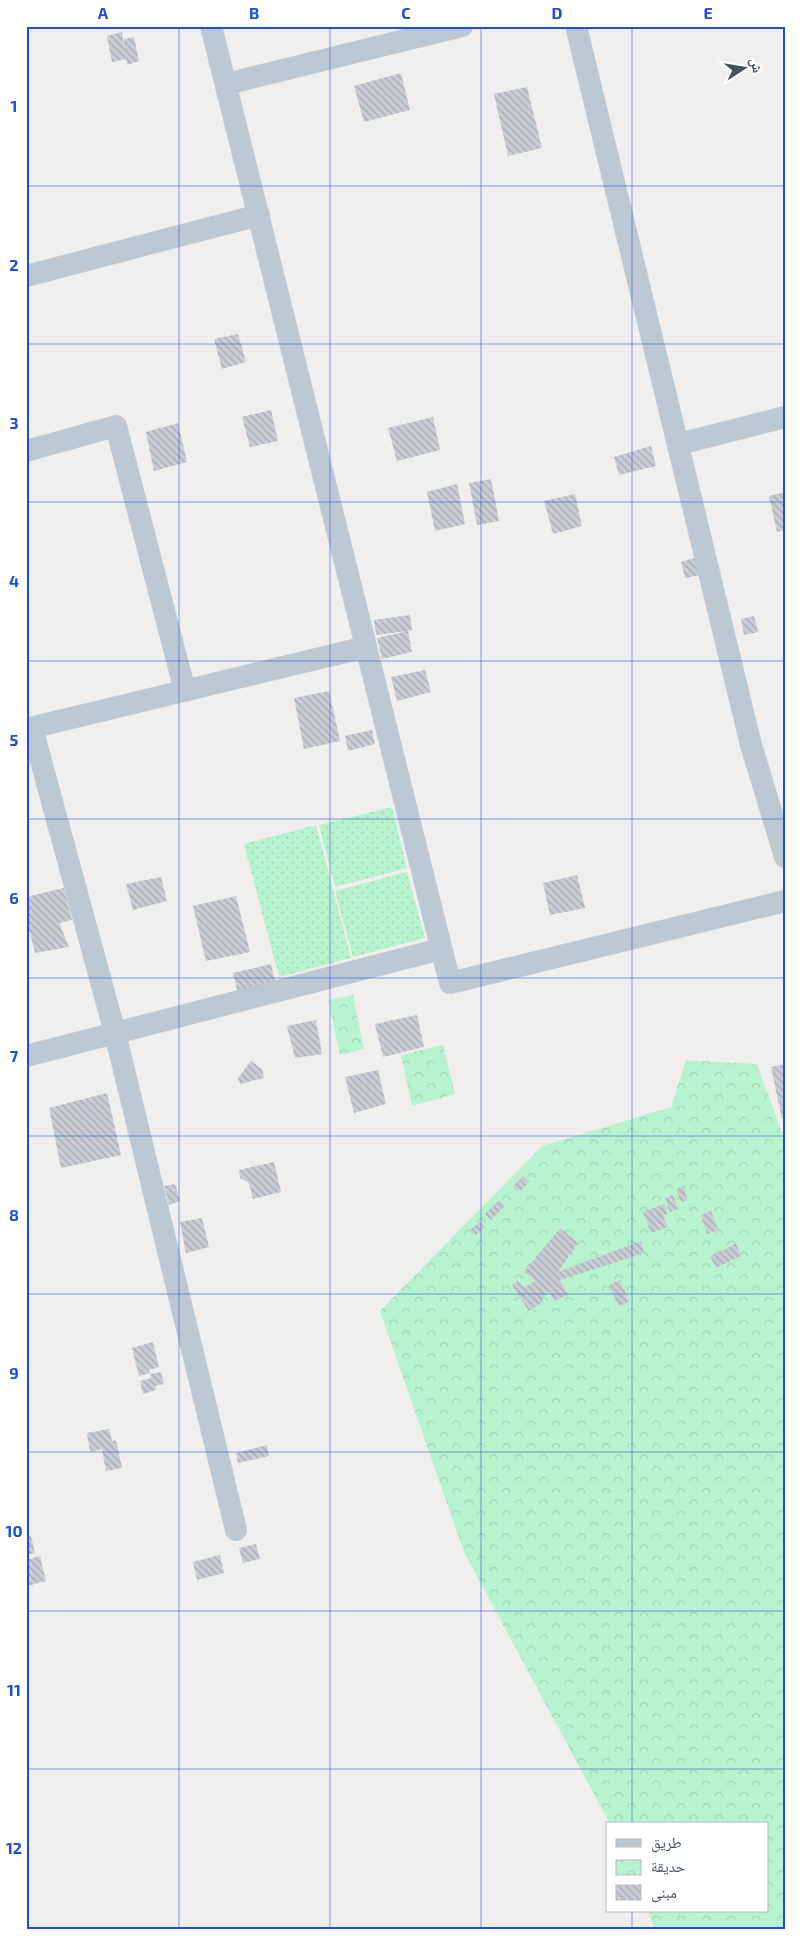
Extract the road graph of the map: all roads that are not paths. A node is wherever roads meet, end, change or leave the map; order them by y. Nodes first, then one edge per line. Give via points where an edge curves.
1 (211, 26) edge
2 (462, 26) edge
3 (576, 26) edge
4 (226, 84) junction
5 (259, 215) junction
6 (26, 276) edge
7 (785, 417) edge
8 (679, 444) junction
9 (26, 451) edge
10 (366, 647) junction
11 (185, 691) junction
12 (29, 729) edge
13 (785, 856) edge
14 (785, 901) edge
15 (441, 949) junction
16 (115, 1033) junction
17 (26, 1056) edge
18 (236, 1530) dead end

1 - 4 street
2 - 4 street
3 - 8 street
4 - 5 street
5 - 6 street
5 - 10 street
7 - 8 street
8 - 13 street via 751,745
9 - 11 street via 116,426
10 - 11 street
10 - 15 street
11 - 12 street
12 - 16 street
14 - 15 street via 450,983
15 - 16 street
16 - 17 street
16 - 18 street

